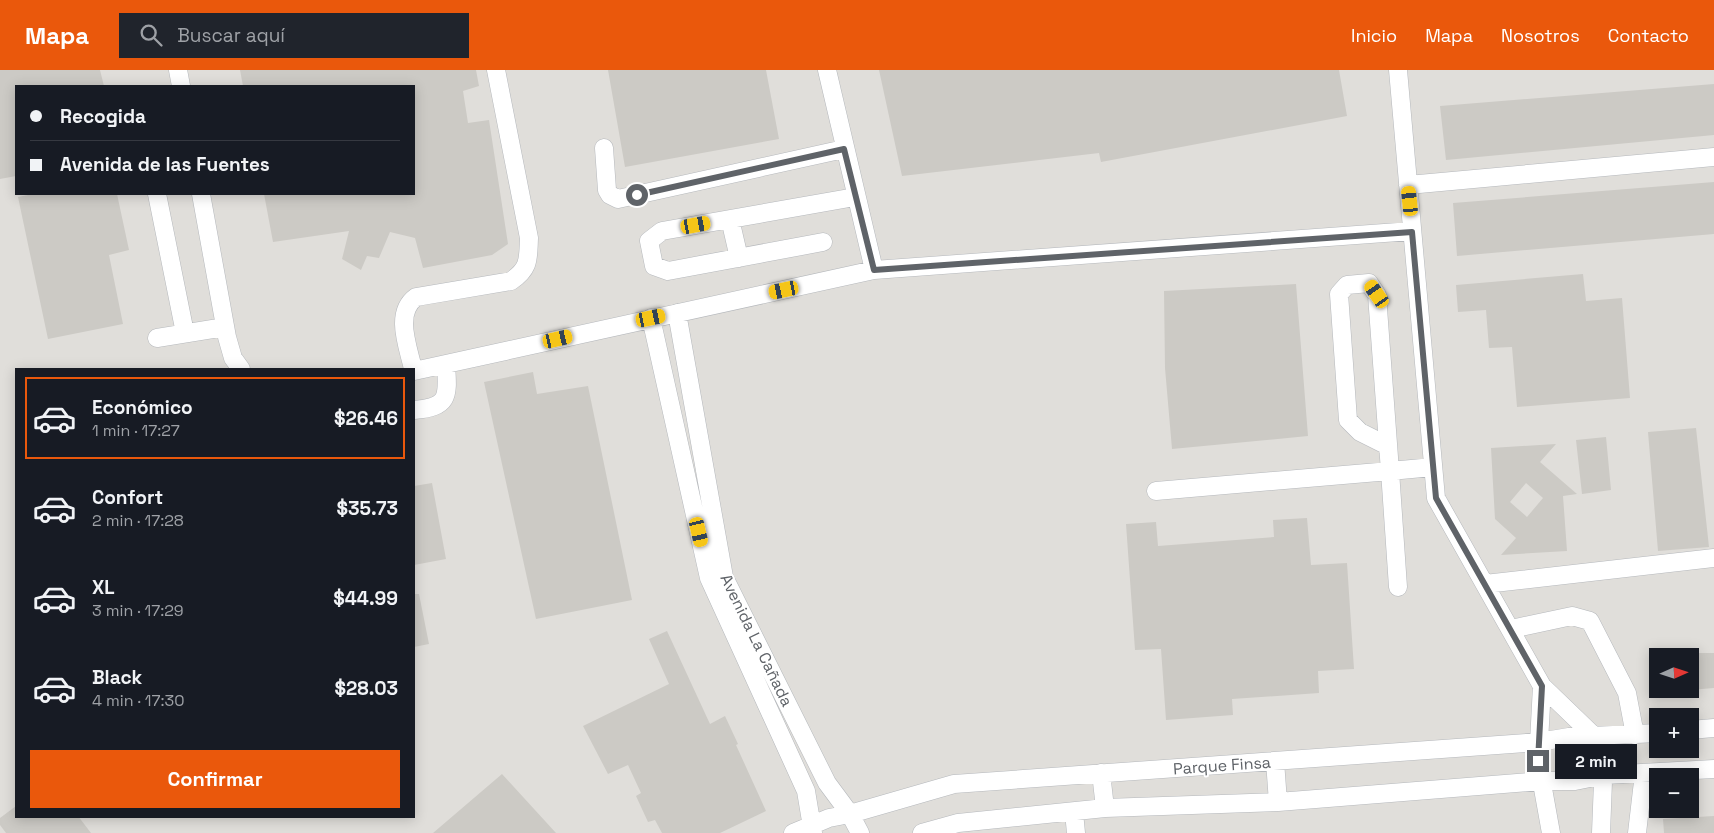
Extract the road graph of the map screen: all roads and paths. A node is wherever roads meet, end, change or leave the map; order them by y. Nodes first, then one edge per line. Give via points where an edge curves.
1 (178, 70) edge
2 (496, 70) edge
3 (827, 70) edge
4 (1398, 70) edge
5 (181, 85) edge
6 (604, 148) dead end
7 (844, 149) junction
8 (1714, 157) edge
9 (1408, 185) junction
10 (157, 195) edge
11 (201, 195) edge
12 (855, 197) junction
13 (730, 218) junction
14 (1412, 232) junction
15 (823, 242) dead end
16 (738, 258) junction
17 (874, 270) junction
18 (677, 312) junction
19 (651, 318) junction
20 (225, 327) junction
21 (185, 333) junction
22 (157, 338) dead end
23 (446, 364) junction
24 (240, 368) edge
25 (413, 368) edge
26 (415, 370) edge
27 (415, 410) edge
28 (1386, 445) junction
29 (1433, 467) junction
30 (1390, 471) junction
31 (1156, 491) dead end
32 (1714, 558) edge
33 (1485, 584) junction
34 (1398, 587) dead end
35 (1511, 629) junction
36 (1542, 686) junction
37 (1714, 728) edge
38 (1699, 729) edge
39 (1649, 734) edge
40 (1635, 735) junction
41 (1595, 737) junction
42 (1539, 742) junction
43 (1275, 761) junction
44 (1714, 769) edge
45 (1101, 773) junction
46 (1644, 773) junction
47 (1605, 775) junction
48 (1542, 781) junction
49 (1278, 802) junction
50 (1105, 808) junction
51 (1074, 812) junction
52 (850, 814) junction
53 (813, 830) edge
54 (793, 833) edge
55 (860, 833) edge
56 (922, 833) edge
57 (1076, 833) edge
58 (1552, 833) edge
59 (1601, 833) edge
60 (1637, 833) edge

1 - 5 street
2 - 25 street via 529,238 528,261 523,273 512,281 416,298 408,303 404,313 404,331
3 - 7 street
4 - 9 street
6 - 7 street via 607,190 610,196 618,199
7 - 12 street
8 - 9 street
9 - 14 street
10 - 21 street
11 - 20 street
12 - 13 street
12 - 17 street
13 - 16 street
13 - 16 street via 662,231 649,241 654,266 668,271
14 - 17 street
14 - 29 street
15 - 16 street
17 - 18 street
18 - 19 street
18 - 52 street, Avenida La Cañada via 724,577 827,783
19 - 23 street
19 - 53 street via 709,578 806,791
20 - 21 street
20 - 24 street via 233,358
21 - 22 street
23 - 26 street
23 - 27 street via 448,393 444,402 429,409
28 - 28 street via 1377,294 1369,283 1347,285 1339,294 1348,420 1360,432
28 - 30 street
29 - 30 street
29 - 33 street via 1436,498
30 - 31 street
30 - 34 street
32 - 33 street
33 - 35 street
35 - 36 street
35 - 40 street via 1572,616 1590,622 1627,693
36 - 41 street
36 - 42 street
37 - 38 street
39 - 40 street, Parque Finsa
40 - 41 street, Parque Finsa
41 - 42 street, Parque Finsa
41 - 47 street via 1604,756
42 - 43 street, Parque Finsa
42 - 48 street
43 - 45 street, Parque Finsa
43 - 49 street
44 - 46 street
45 - 50 street
45 - 52 street, Parque Finsa via 954,784
46 - 47 street
46 - 60 street
47 - 48 street via 1575,782
47 - 59 street
48 - 49 street
48 - 58 street
49 - 50 street
50 - 51 street
51 - 56 street via 958,823
51 - 57 street
52 - 53 street, Parque Finsa via 829,818
52 - 55 street, Avenida La Cañada
53 - 54 street, Parque Finsa

